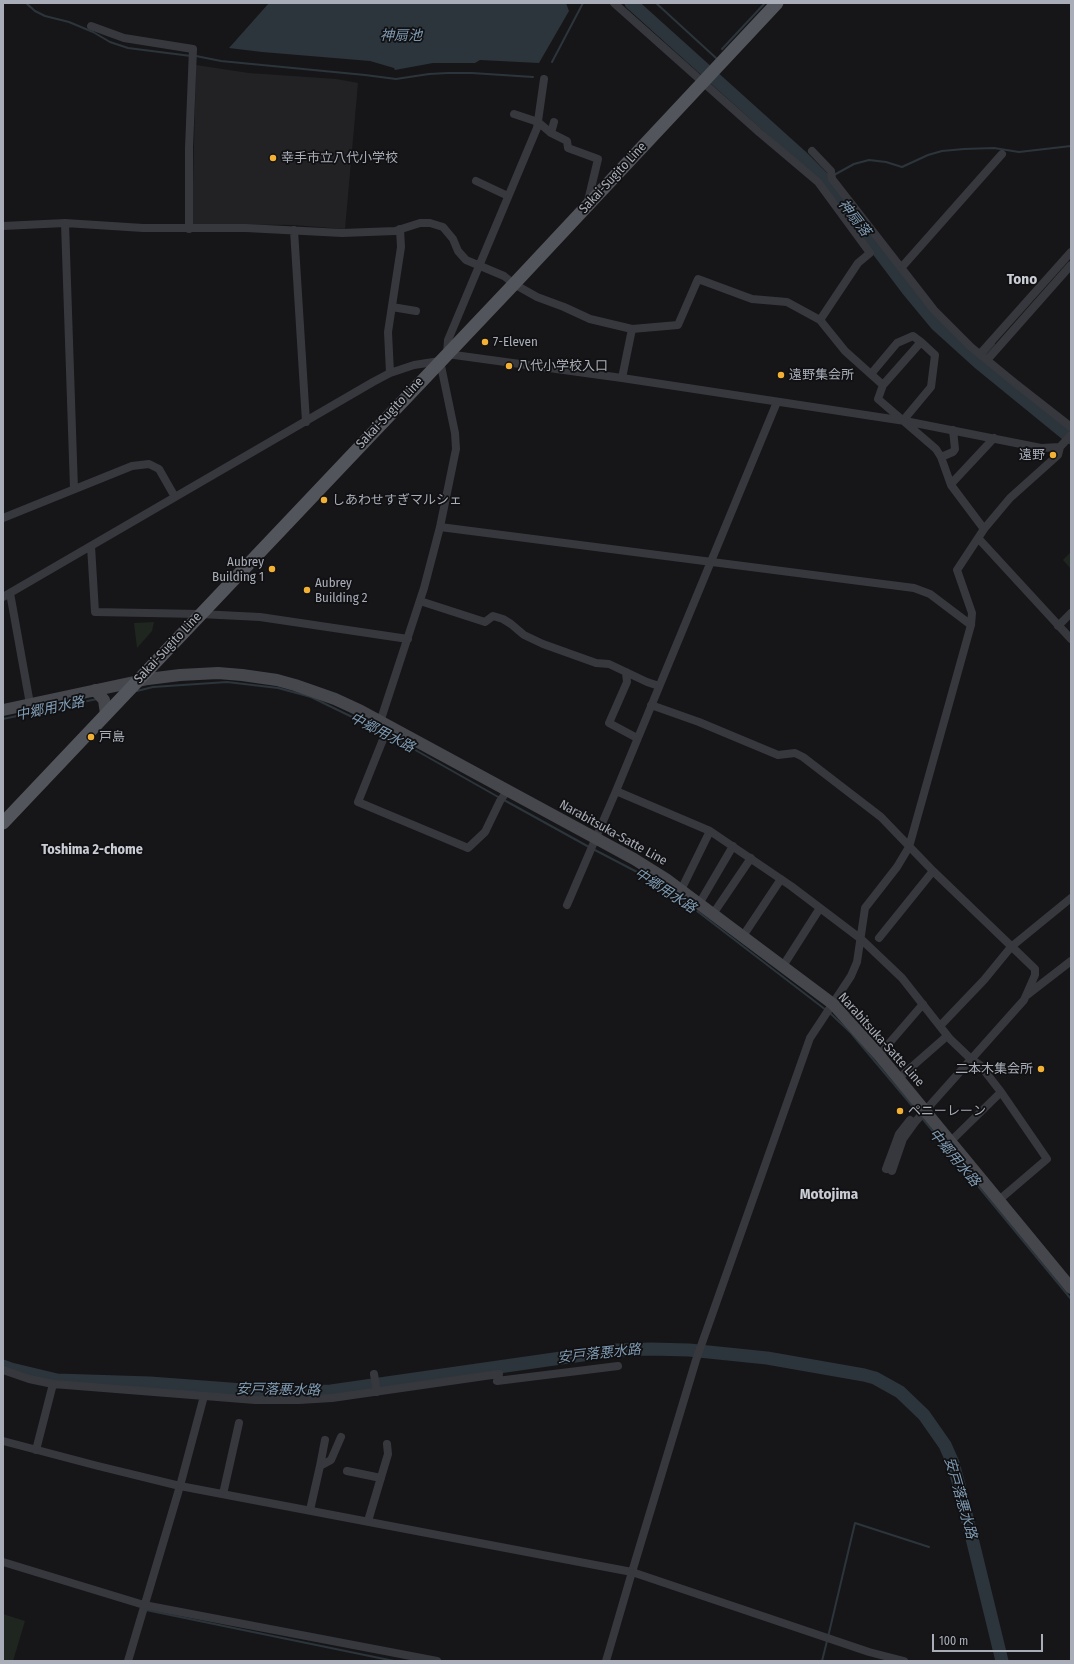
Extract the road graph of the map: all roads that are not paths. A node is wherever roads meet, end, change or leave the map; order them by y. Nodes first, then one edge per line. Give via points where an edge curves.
1 (614, 3) edge
2 (777, 3) edge
3 (91, 26) dead end
4 (544, 79) dead end
5 (704, 81) junction
6 (514, 114) dead end
7 (538, 122) junction
8 (554, 122) dead end
9 (551, 133) junction
10 (812, 152) dead end
11 (1002, 154) dead end
12 (476, 182) dead end
13 (836, 184) junction
14 (826, 191) junction
15 (508, 196) junction
16 (586, 206) junction
17 (65, 223) junction
18 (3, 226) edge
19 (189, 229) junction
20 (400, 229) junction
21 (294, 230) junction
22 (1071, 252) edge
23 (479, 265) junction
24 (1071, 265) edge
25 (902, 268) junction
26 (514, 284) junction
27 (392, 307) junction
28 (416, 311) dead end
29 (820, 320) junction
30 (632, 329) junction
31 (921, 342) junction
32 (984, 357) junction
33 (443, 358) junction
34 (390, 373) junction
35 (871, 374) junction
36 (622, 378) junction
37 (883, 385) junction
38 (777, 402) junction
39 (905, 421) junction
40 (306, 422) junction
41 (1071, 427) edge
42 (953, 430) junction
43 (1071, 435) edge
44 (994, 438) junction
45 (1060, 447) junction
46 (941, 456) junction
47 (951, 484) junction
48 (74, 489) junction
49 (175, 497) junction
50 (3, 518) edge
51 (440, 527) junction
52 (984, 529) junction
53 (978, 538) junction
54 (91, 546) junction
55 (711, 562) junction
56 (6, 595) edge
57 (420, 601) junction
58 (1071, 613) edge
59 (200, 614) junction
60 (971, 625) junction
61 (1058, 626) junction
62 (408, 638) junction
63 (1071, 639) edge
64 (626, 672) junction
65 (137, 682) junction
66 (659, 686) junction
67 (95, 690) junction
68 (30, 704) junction
69 (651, 705) junction
70 (3, 710) edge
71 (106, 714) junction
72 (384, 724) junction
73 (637, 738) junction
74 (507, 791) junction
75 (616, 791) junction
76 (3, 823) edge
77 (710, 831) junction
78 (596, 838) junction
79 (733, 846) junction
80 (909, 847) junction
81 (751, 858) junction
82 (932, 871) junction
83 (781, 879) junction
84 (681, 890) junction
85 (1071, 898) edge
86 (699, 904) junction
87 (567, 905) dead end
88 (820, 908) junction
89 (713, 914) junction
90 (743, 936) junction
91 (861, 938) junction
92 (879, 938) dead end
93 (1011, 947) junction
94 (1071, 962) edge
95 (783, 966) junction
96 (1026, 996) junction
97 (833, 1004) junction
98 (923, 1004) junction
99 (940, 1026) junction
100 (947, 1036) junction
101 (879, 1055) junction
102 (972, 1060) junction
103 (899, 1078) junction
104 (1001, 1092) junction
105 (926, 1111) junction
106 (951, 1141) junction
107 (889, 1170) dead end
108 (999, 1200) junction
109 (1071, 1288) edge
110 (618, 1366) dead end
111 (3, 1370) edge
112 (374, 1374) dead end
113 (53, 1384) junction
114 (377, 1392) junction
115 (204, 1396) junction
116 (239, 1423) dead end
117 (341, 1437) dead end
118 (325, 1440) dead end
119 (3, 1441) edge
120 (387, 1444) dead end
121 (36, 1450) junction
122 (320, 1466) junction
123 (347, 1470) dead end
124 (381, 1478) junction
125 (180, 1486) junction
126 (223, 1494) junction
127 (310, 1510) junction
128 (368, 1521) junction
129 (3, 1562) edge
130 (632, 1572) junction
131 (144, 1605) junction
132 (128, 1661) edge
133 (437, 1661) edge
134 (606, 1661) edge
135 (904, 1661) edge

1 - 5 street
2 - 5 main road, Sakai-Sugito Line
3 - 19 street via 124,38 193,49
4 - 7 street
5 - 14 street
5 - 16 main road, Sakai-Sugito Line
6 - 7 street
7 - 9 street
7 - 15 street
8 - 9 street
9 - 16 street via 567,140 568,148 598,158
10 - 13 street via 832,170 832,179
11 - 25 street
12 - 15 street
13 - 14 street
13 - 25 street
14 - 29 street via 870,253 858,263
15 - 23 street
16 - 26 main road, Sakai-Sugito Line
17 - 18 street
17 - 19 street
17 - 48 street
19 - 21 street
20 - 21 street via 342,233
20 - 23 street via 420,223 439,225 453,239 466,260
20 - 27 street via 401,247
21 - 40 street
22 - 32 street
23 - 26 street via 504,276
23 - 33 street
24 - 32 street
25 - 32 street via 934,310
26 - 30 street via 537,297 590,319
26 - 33 main road, Sakai-Sugito Line
27 - 28 street
27 - 34 street via 388,332
29 - 30 street via 787,302 752,299 698,279 678,325
29 - 35 street via 845,351
30 - 36 street
31 - 35 street via 913,336 897,343
31 - 37 street
31 - 39 street via 935,355 931,387
32 - 41 street
33 - 34 street
33 - 36 street
33 - 51 street via 456,449
33 - 59 main road, Sakai-Sugito Line
34 - 40 street
35 - 37 street
36 - 38 street
37 - 39 street via 878,399
38 - 39 street
38 - 55 street
39 - 42 street
39 - 46 street
40 - 49 street
42 - 44 street
42 - 46 street via 955,448 953,452
43 - 45 street
44 - 45 street via 1041,448
44 - 47 street
45 - 52 street via 1058,455 1010,498
46 - 47 street
47 - 52 street
48 - 49 street via 132,466 149,464 159,469
48 - 50 street
49 - 54 street
51 - 55 street
51 - 57 street
52 - 53 street
53 - 60 street via 957,570 972,613
53 - 61 street
54 - 56 street
54 - 59 street via 95,612
55 - 60 street via 914,588 930,594
55 - 66 street
56 - 68 street
57 - 62 street
57 - 64 street via 485,622 493,616 543,644 596,662 610,664
58 - 61 street
59 - 62 street via 260,617
59 - 65 main road, Sakai-Sugito Line
60 - 80 street
61 - 63 street
62 - 72 street
64 - 66 street
64 - 73 street via 626,682 609,723
65 - 67 main road, Narabitsuka-Satte Line
65 - 71 main road, Sakai-Sugito Line
65 - 72 main road, Narabitsuka-Satte Line via 168,676 201,674 261,677 295,684 335,699
66 - 69 street
67 - 68 main road, Narabitsuka-Satte Line
67 - 71 main road via 104,700
68 - 70 main road, Narabitsuka-Satte Line
69 - 73 street
69 - 80 street via 778,755 795,753 803,757 881,817
71 - 76 main road, Sakai-Sugito Line
72 - 74 main road, Narabitsuka-Satte Line
72 - 74 street via 358,802 468,848 486,832
73 - 75 street
74 - 78 main road, Narabitsuka-Satte Line
75 - 77 street
75 - 78 street
77 - 79 street
77 - 84 street
78 - 84 main road, Narabitsuka-Satte Line
78 - 87 street
79 - 81 street
79 - 86 street
80 - 82 street
80 - 91 street via 865,908
81 - 83 street
81 - 89 street
82 - 92 street
82 - 93 street
83 - 88 street
83 - 90 street
84 - 86 main road, Narabitsuka-Satte Line
85 - 93 street
86 - 89 main road, Narabitsuka-Satte Line
88 - 91 street
88 - 95 street
89 - 90 main road, Narabitsuka-Satte Line
90 - 95 main road, Narabitsuka-Satte Line
91 - 97 street via 857,962
91 - 98 street via 902,978
93 - 96 street via 1035,969
93 - 99 street
94 - 96 street
95 - 97 main road, Narabitsuka-Satte Line
96 - 102 street
97 - 101 main road, Narabitsuka-Satte Line
97 - 130 street via 810,1038 696,1360
98 - 99 street
98 - 101 street
99 - 100 street
100 - 102 street
100 - 103 street
101 - 103 main road, Narabitsuka-Satte Line
102 - 104 street via 980,1065
102 - 105 street
103 - 105 main road, Narabitsuka-Satte Line
104 - 106 street
104 - 108 street via 1047,1159
105 - 106 main road, Narabitsuka-Satte Line
105 - 107 street via 903,1139
106 - 108 main road, Narabitsuka-Satte Line
108 - 109 main road, Narabitsuka-Satte Line
110 - 114 street via 497,1381 499,1374
111 - 113 street
112 - 114 street
113 - 115 street
113 - 121 street
114 - 115 street via 299,1400
115 - 125 street
116 - 126 street
117 - 122 street via 331,1460
118 - 122 street
119 - 121 street
120 - 124 street via 388,1454
121 - 125 street
122 - 127 street
123 - 124 street
124 - 128 street
125 - 126 street
125 - 131 street
126 - 127 street
127 - 128 street
128 - 130 street
129 - 131 street
130 - 134 street
130 - 135 street via 869,1652
131 - 132 street
131 - 133 street

